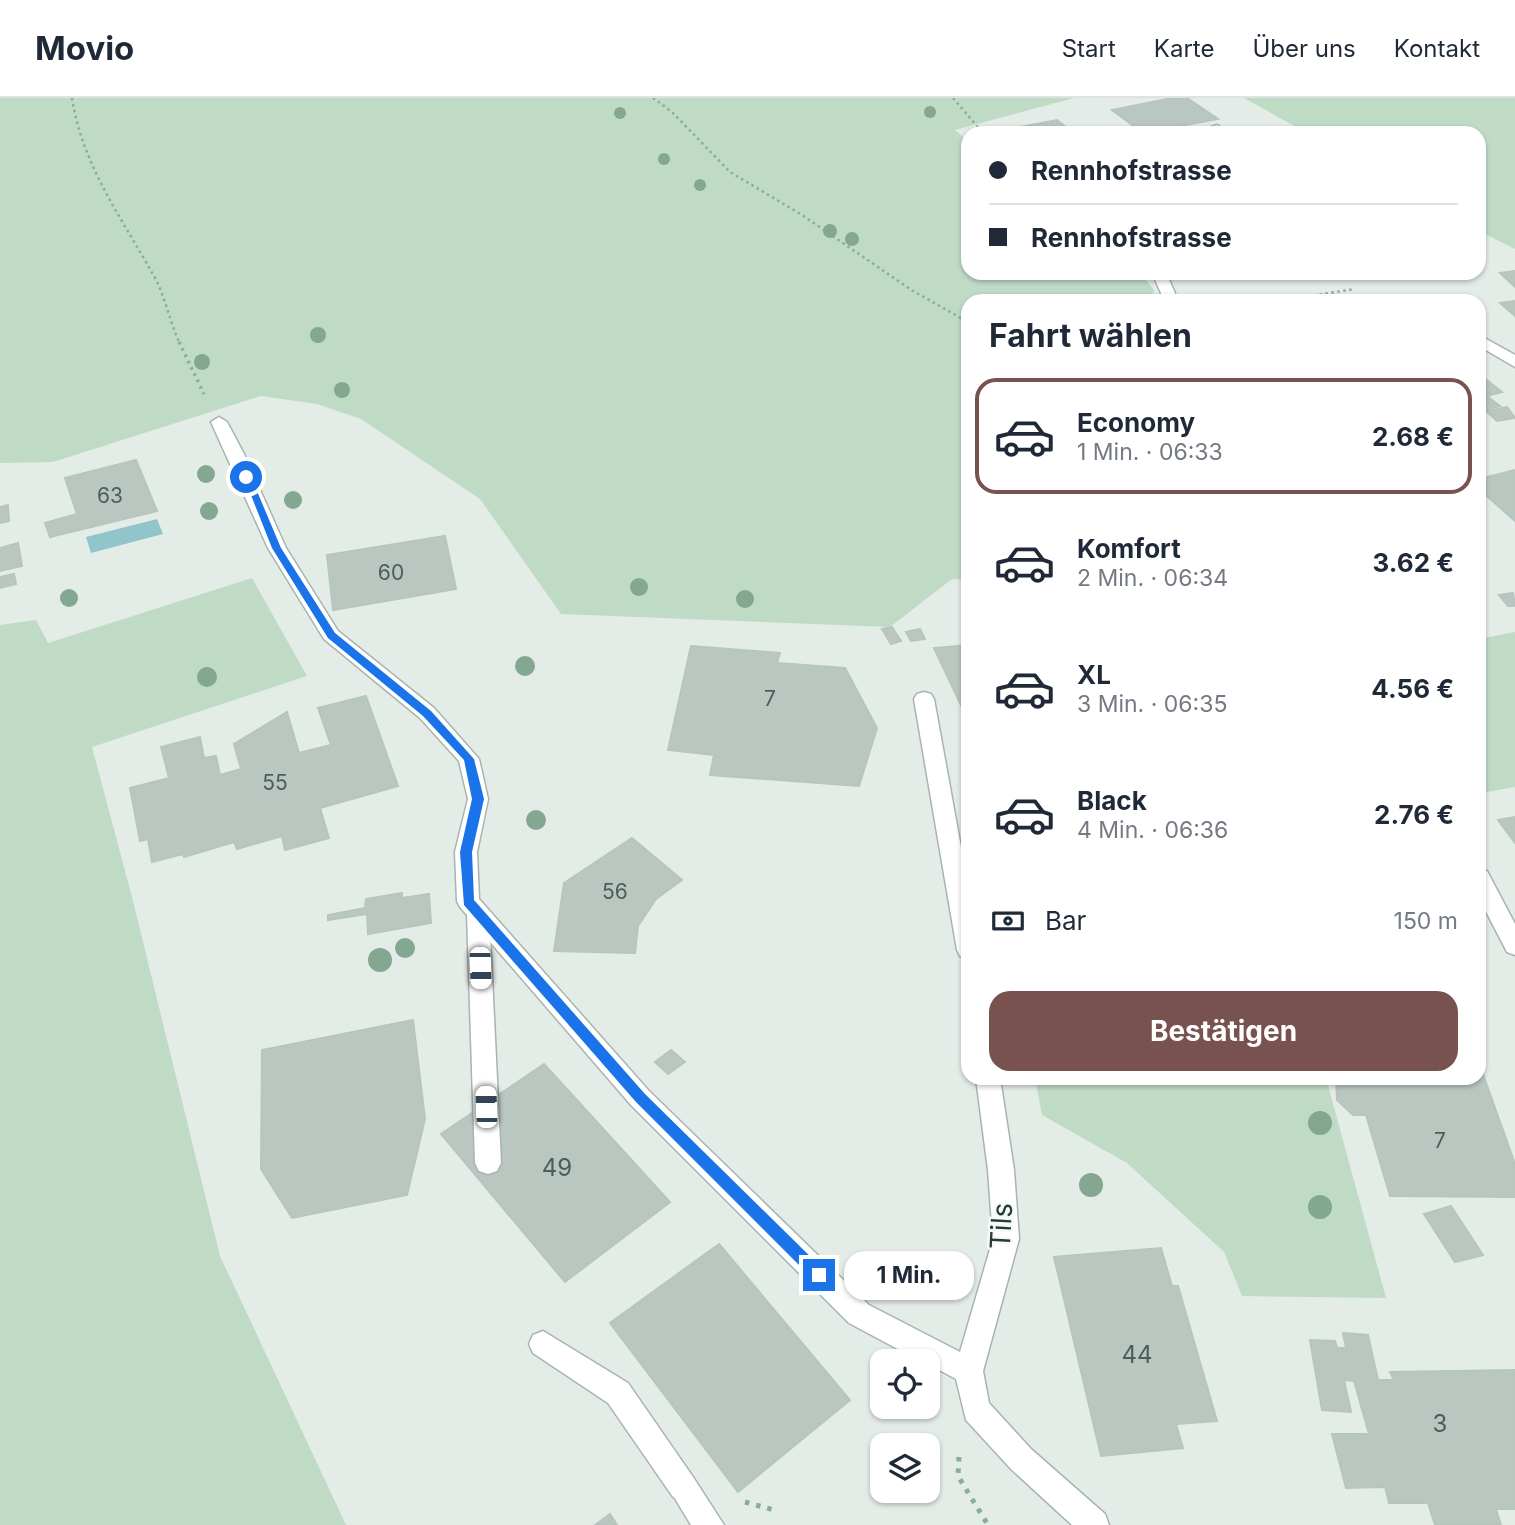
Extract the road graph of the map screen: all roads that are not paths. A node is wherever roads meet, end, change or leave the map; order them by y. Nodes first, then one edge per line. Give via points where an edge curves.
1 (1486, 344) edge
2 (1515, 362) edge
3 (219, 422) road end
4 (924, 699) dead end
5 (1486, 890) edge
6 (961, 910) edge
7 (478, 913) junction
8 (1515, 946) edge
9 (989, 1085) edge
10 (488, 1163) dead end
11 (542, 1344) dead end
12 (969, 1371) junction
13 (709, 1525) edge
14 (1094, 1525) edge

1 - 2 street
3 - 7 street via 276,548 331,635 427,713 469,759 478,799 466,852 468,901
4 - 6 street
5 - 8 street
7 - 10 street
7 - 12 street via 640,1098 859,1314
9 - 12 street, Tils via 1006,1239
11 - 13 street via 618,1393
12 - 14 street via 976,1410 1021,1459

